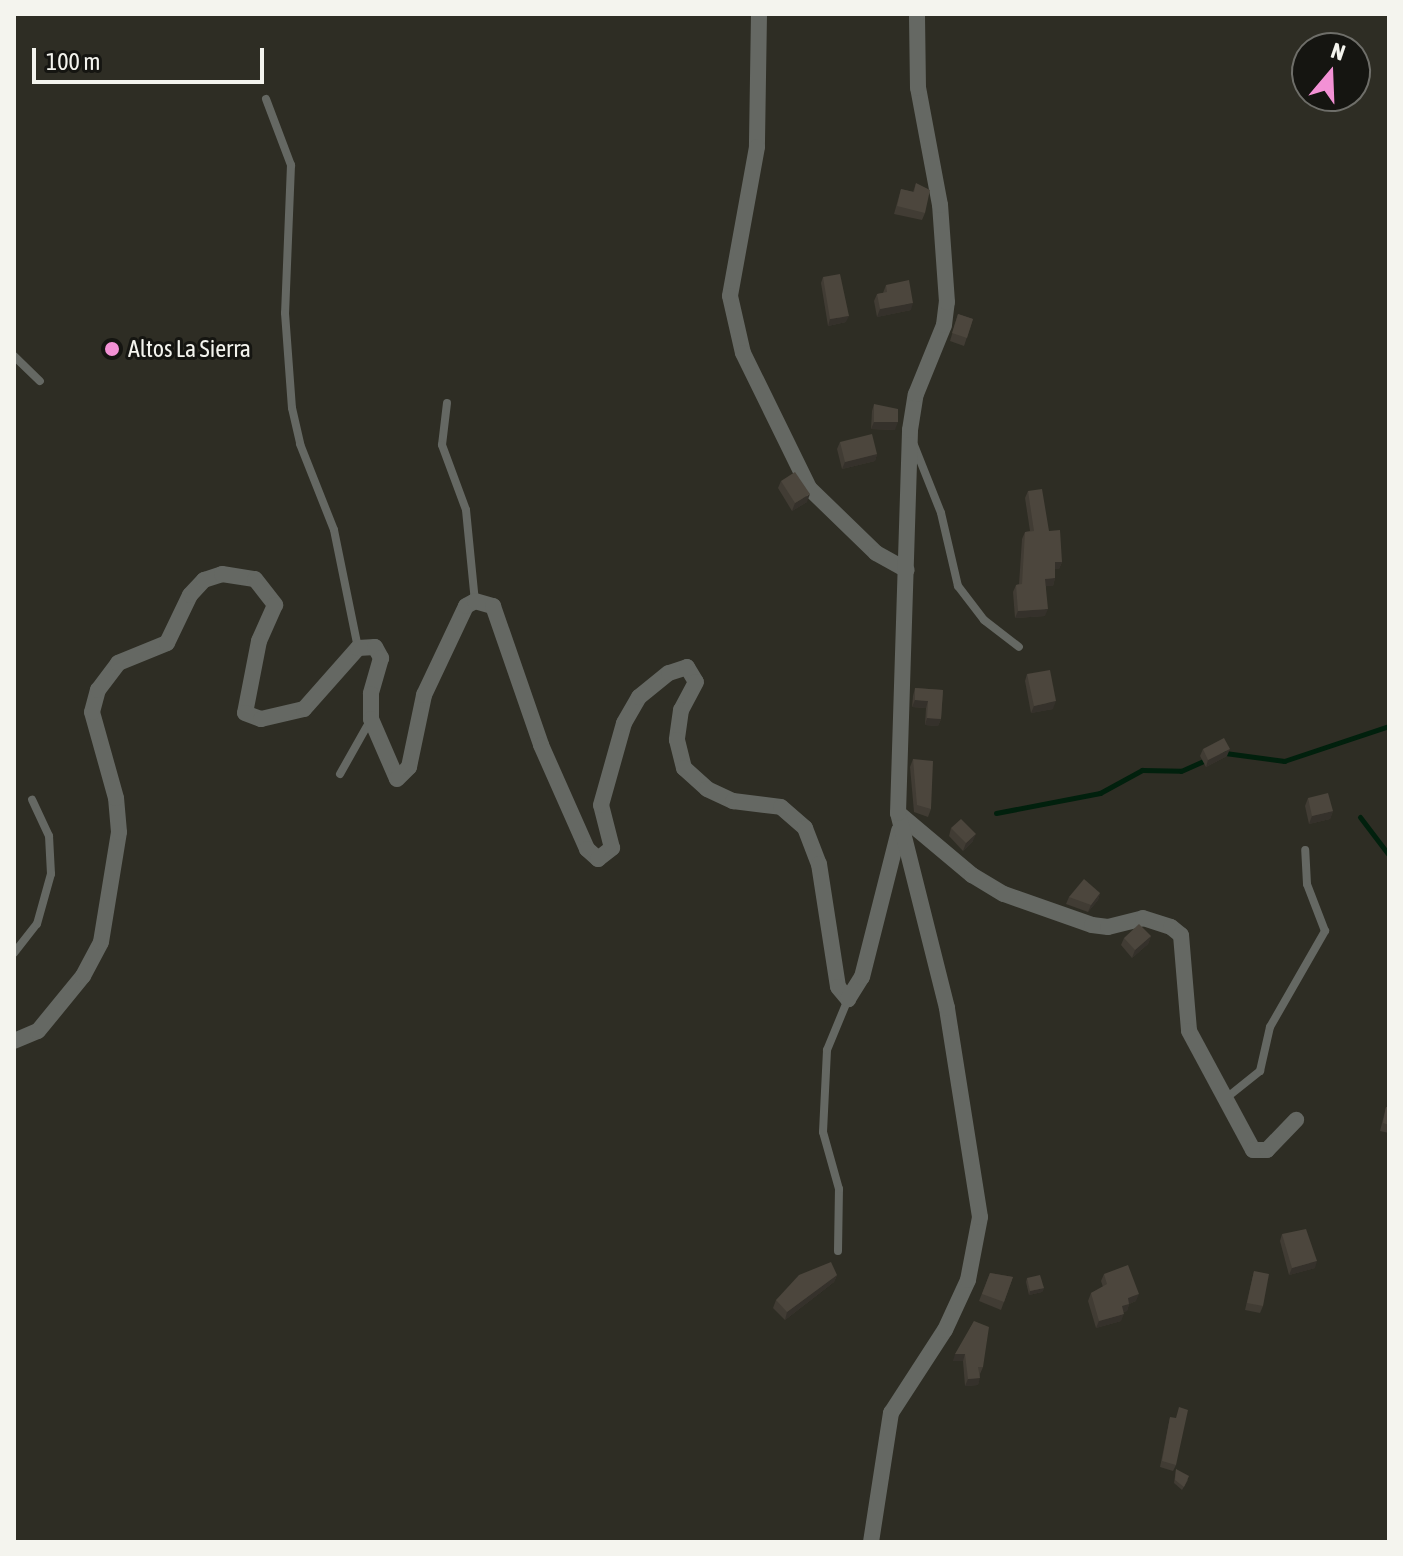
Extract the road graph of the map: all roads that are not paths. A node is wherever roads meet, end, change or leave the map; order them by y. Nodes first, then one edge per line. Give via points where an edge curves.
1 (759, 14) edge
2 (917, 14) edge
3 (266, 99) dead end
4 (14, 356) edge
5 (40, 381) dead end
6 (447, 403) dead end
7 (909, 434) junction
8 (907, 570) junction
9 (475, 601) junction
10 (1019, 647) dead end
11 (358, 648) junction
12 (371, 719) junction
13 (340, 774) dead end
14 (32, 800) dead end
15 (898, 813) junction
16 (899, 831) junction
17 (1305, 850) dead end
18 (14, 953) edge
19 (848, 999) junction
20 (14, 1041) edge
21 (1225, 1099) junction
22 (1296, 1120) dead end
23 (838, 1251) dead end
24 (870, 1541) edge

1 - 8 street via 757,147 730,296 743,353 809,488 876,553
2 - 7 street via 918,88 940,205 947,302 944,325 916,394
3 - 11 lane via 291,165 285,313 292,408 300,444 334,530
4 - 5 lane
6 - 9 lane via 442,445 466,510
7 - 8 street
7 - 10 lane via 941,513 958,586 984,620
8 - 15 street
9 - 12 street via 462,614 424,695 404,776 391,774
9 - 19 street via 493,606 506,630 541,745 587,849 598,859 612,848 601,805 624,723 639,697 669,673 687,667 695,675 677,740 684,768 720,795 781,807 805,828 819,864 838,987
11 - 12 street via 375,647 381,658 371,694
11 - 20 street via 304,709 251,719 243,702 275,605 255,579 222,574 204,580 190,595 167,643 118,663 105,676 92,712 116,798 119,832 101,942 83,976 38,1031
12 - 13 lane
14 - 18 lane via 49,836 51,874 37,924
15 - 16 street
15 - 21 street via 972,875 1004,894 1092,925 1108,927 1143,918 1181,935 1189,1031
16 - 19 street via 862,977
16 - 24 street via 947,1008 980,1217 968,1280 945,1330 891,1413
17 - 21 lane via 1307,884 1325,931 1270,1027 1260,1071
19 - 23 lane via 827,1050 823,1132 839,1189
21 - 22 street via 1259,1152

